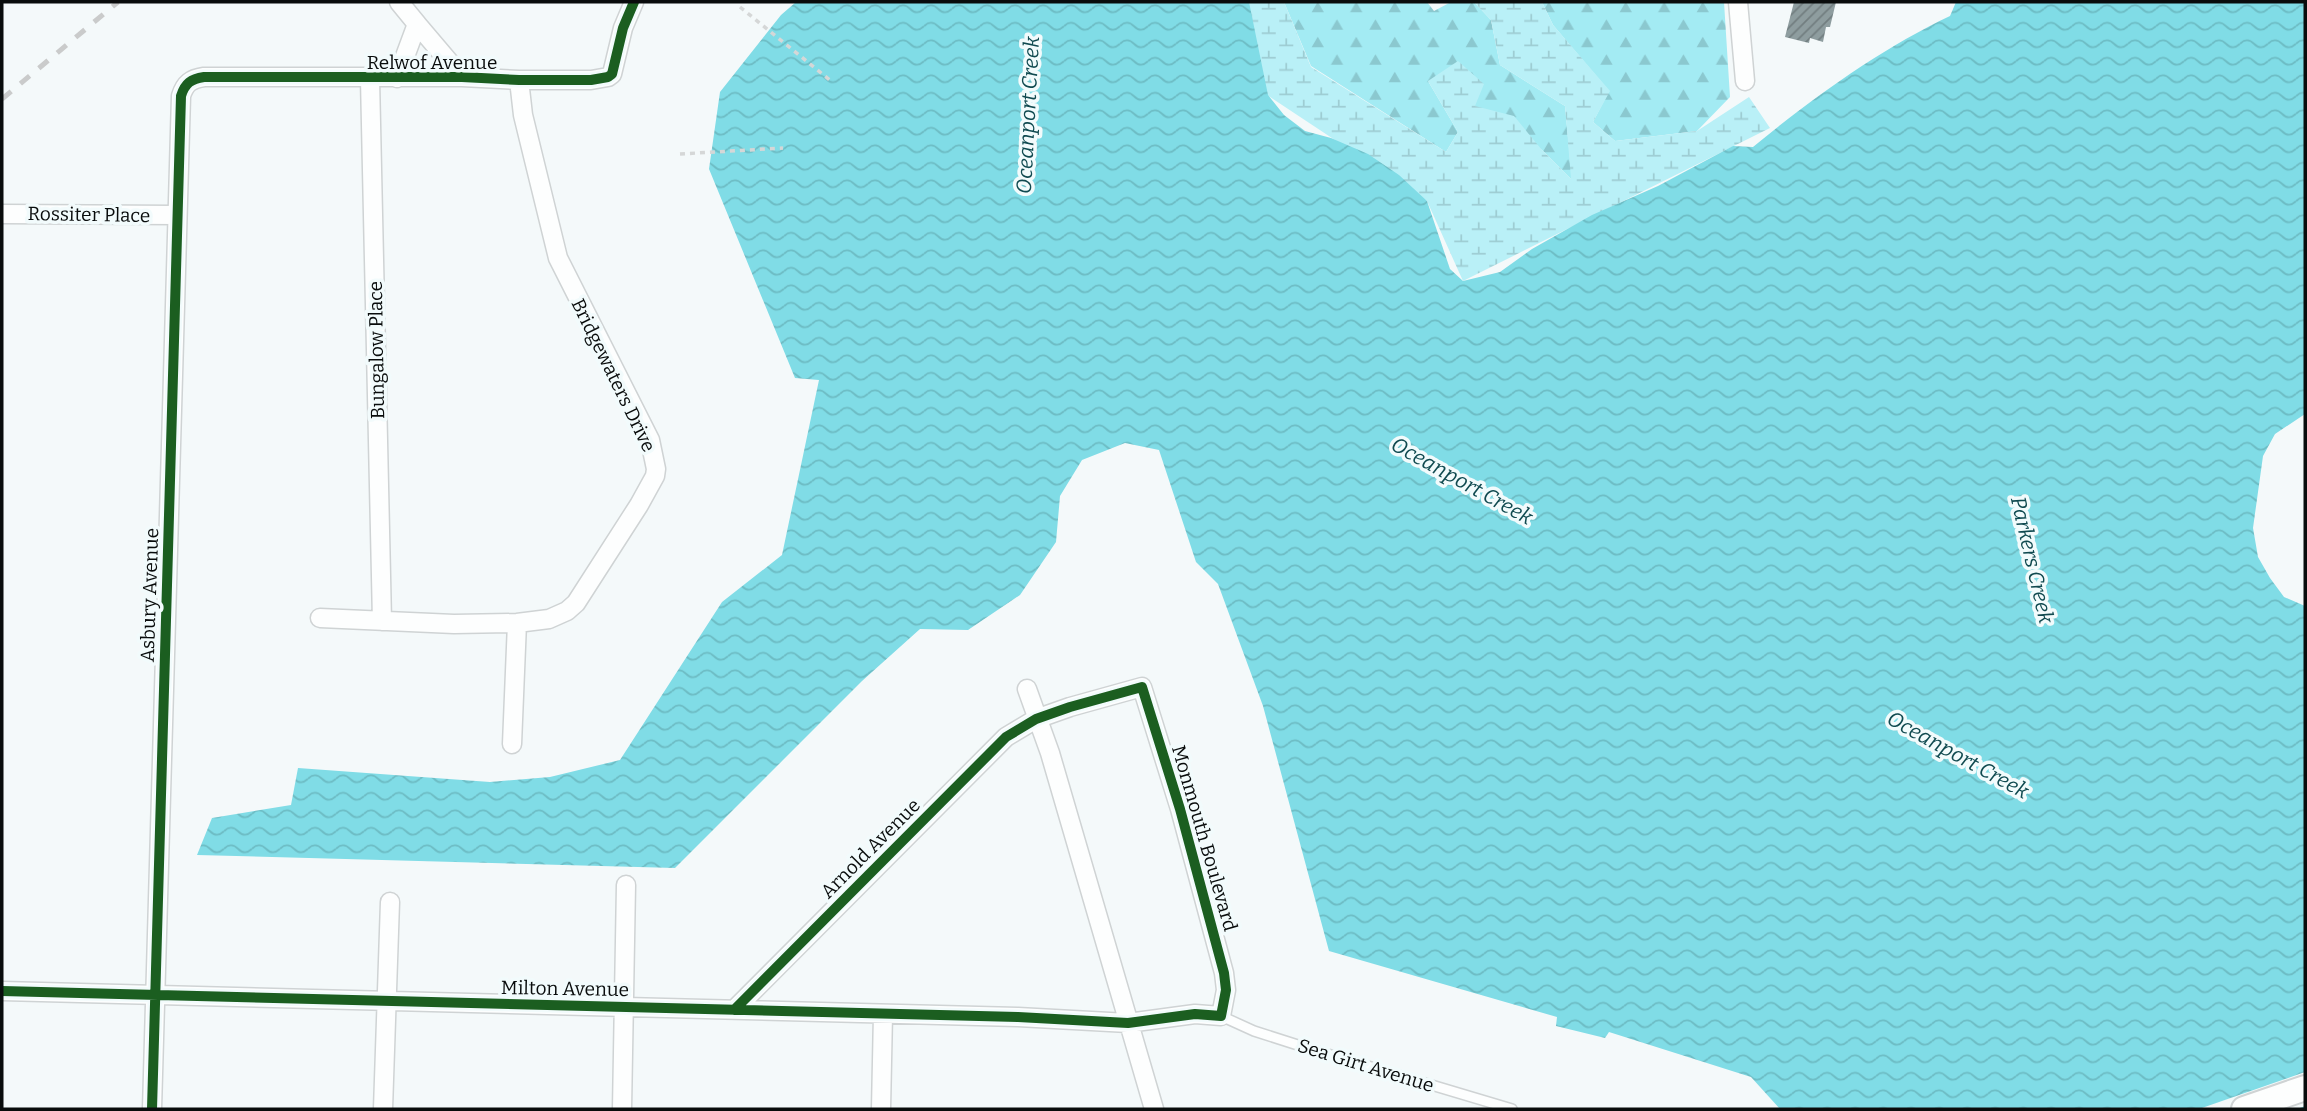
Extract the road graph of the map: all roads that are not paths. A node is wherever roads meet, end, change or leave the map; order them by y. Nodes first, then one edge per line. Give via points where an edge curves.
1 (399, 2) edge
2 (1738, 2) edge
3 (632, 6) edge
4 (417, 24) junction
5 (462, 77) junction
6 (397, 78) junction
7 (370, 79) junction
8 (519, 80) junction
9 (1745, 81) dead end
10 (186, 83) joint
11 (2, 214) edge
12 (177, 215) junction
13 (320, 618) dead end
14 (382, 621) junction
15 (517, 623) junction
16 (1027, 689) dead end
17 (1036, 719) junction
18 (512, 744) dead end
19 (626, 885) dead end
20 (390, 902) dead end
21 (2, 991) edge
22 (156, 996) junction
23 (386, 1002) junction
24 (625, 1007) junction
25 (734, 1010) junction
26 (883, 1014) junction
27 (1221, 1016) junction
28 (1128, 1023) junction
29 (2305, 1088) edge
30 (152, 1109) edge
31 (383, 1109) edge
32 (622, 1109) edge
33 (881, 1109) edge
34 (1154, 1109) edge
35 (1512, 1109) edge
36 (2244, 1109) edge

1 - 4 street
2 - 9 street
3 - 8 street, Relwof Avenue via 608,77
4 - 5 street
4 - 6 street
5 - 6 street, Relwof Avenue
5 - 8 street, Relwof Avenue
6 - 7 street, Relwof Avenue
7 - 10 street, Relwof Avenue via 204,77
7 - 14 street, Bungalow Place
8 - 15 street, Bridgewaters Drive via 523,115 558,258 650,440 656,469 639,505 576,603 549,619
10 - 12 street, Asbury Avenue via 181,96
11 - 12 street, Rossiter Place
12 - 22 street, Asbury Avenue
13 - 14 street, Bridgewaters Drive
14 - 15 street, Bridgewaters Drive
15 - 18 street
16 - 17 street
17 - 25 street, Arnold Avenue via 1006,737
17 - 27 street, Monmouth Boulevard via 1142,687 1217,942 1226,990
17 - 28 street via 1050,753
19 - 24 street
20 - 23 street
21 - 22 street, Milton Avenue
22 - 23 street, Milton Avenue
22 - 30 street, Asbury Avenue
23 - 24 street, Milton Avenue
23 - 31 street
24 - 25 street, Milton Avenue
24 - 32 street
25 - 26 street, Milton Avenue
26 - 28 street, Milton Avenue
26 - 33 street
27 - 28 street via 1195,1014
27 - 35 lane, Sea Girt Avenue via 1279,1039
28 - 34 street
29 - 36 main road

